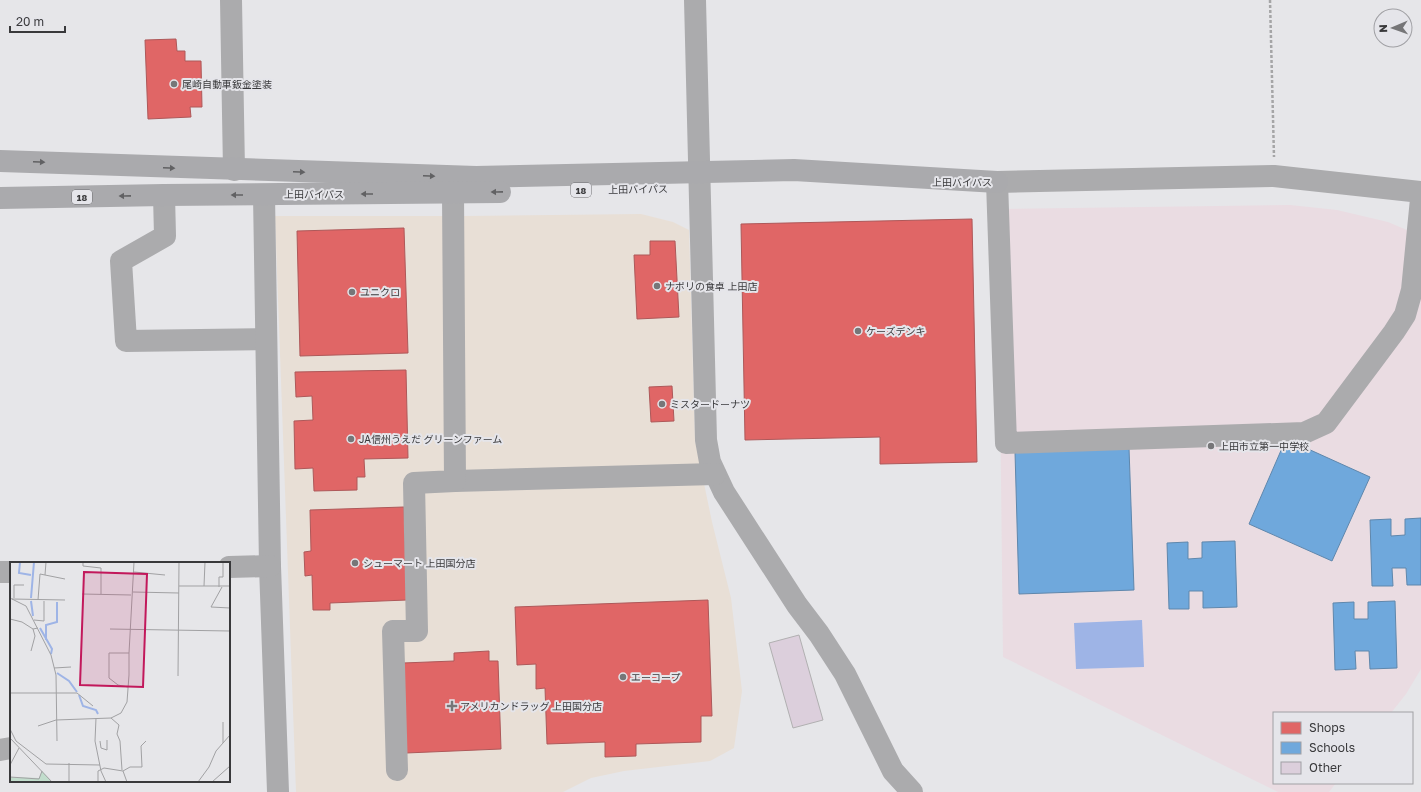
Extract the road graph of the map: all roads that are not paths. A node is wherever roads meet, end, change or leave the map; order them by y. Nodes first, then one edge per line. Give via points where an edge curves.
1 (231, 0) edge
2 (695, 0) edge
3 (0, 161) edge
4 (234, 170) junction
5 (700, 180) junction
6 (997, 182) junction
7 (1421, 192) edge
8 (453, 193) junction
9 (164, 195) junction
10 (264, 195) junction
11 (0, 198) edge
12 (1421, 199) edge
13 (266, 339) junction
14 (716, 474) junction
15 (455, 482) junction
16 (270, 566) junction
17 (230, 567) edge
18 (10, 748) edge
19 (0, 750) edge
20 (397, 770) dead end
21 (278, 792) edge
22 (912, 792) edge

1 - 4 street
2 - 5 street
3 -> 4 highway, 上田バイパス / 18
4 -> 5 highway, 上田バイパス / 18 via 476,178
5 - 6 highway, 上田バイパス / 18 via 791,183
5 -> 8 highway, 上田バイパス / 18
5 - 14 street via 706,440 710,462
6 - 7 street via 1274,176
6 - 12 street via 1006,443 1304,433 1326,424 1405,315 1412,290
8 -> 10 highway, 上田バイパス / 18
8 - 15 street
10 -> 9 highway, 上田バイパス / 18
9 -> 11 highway, 上田バイパス / 18
9 - 13 street via 165,236 121,261 126,341
10 - 13 street
13 - 16 street
14 - 15 street
14 - 22 street via 724,492 771,565 845,674 893,771
15 - 20 street via 414,483 417,631 393,631
16 - 17 street
16 - 21 street
18 - 19 street

